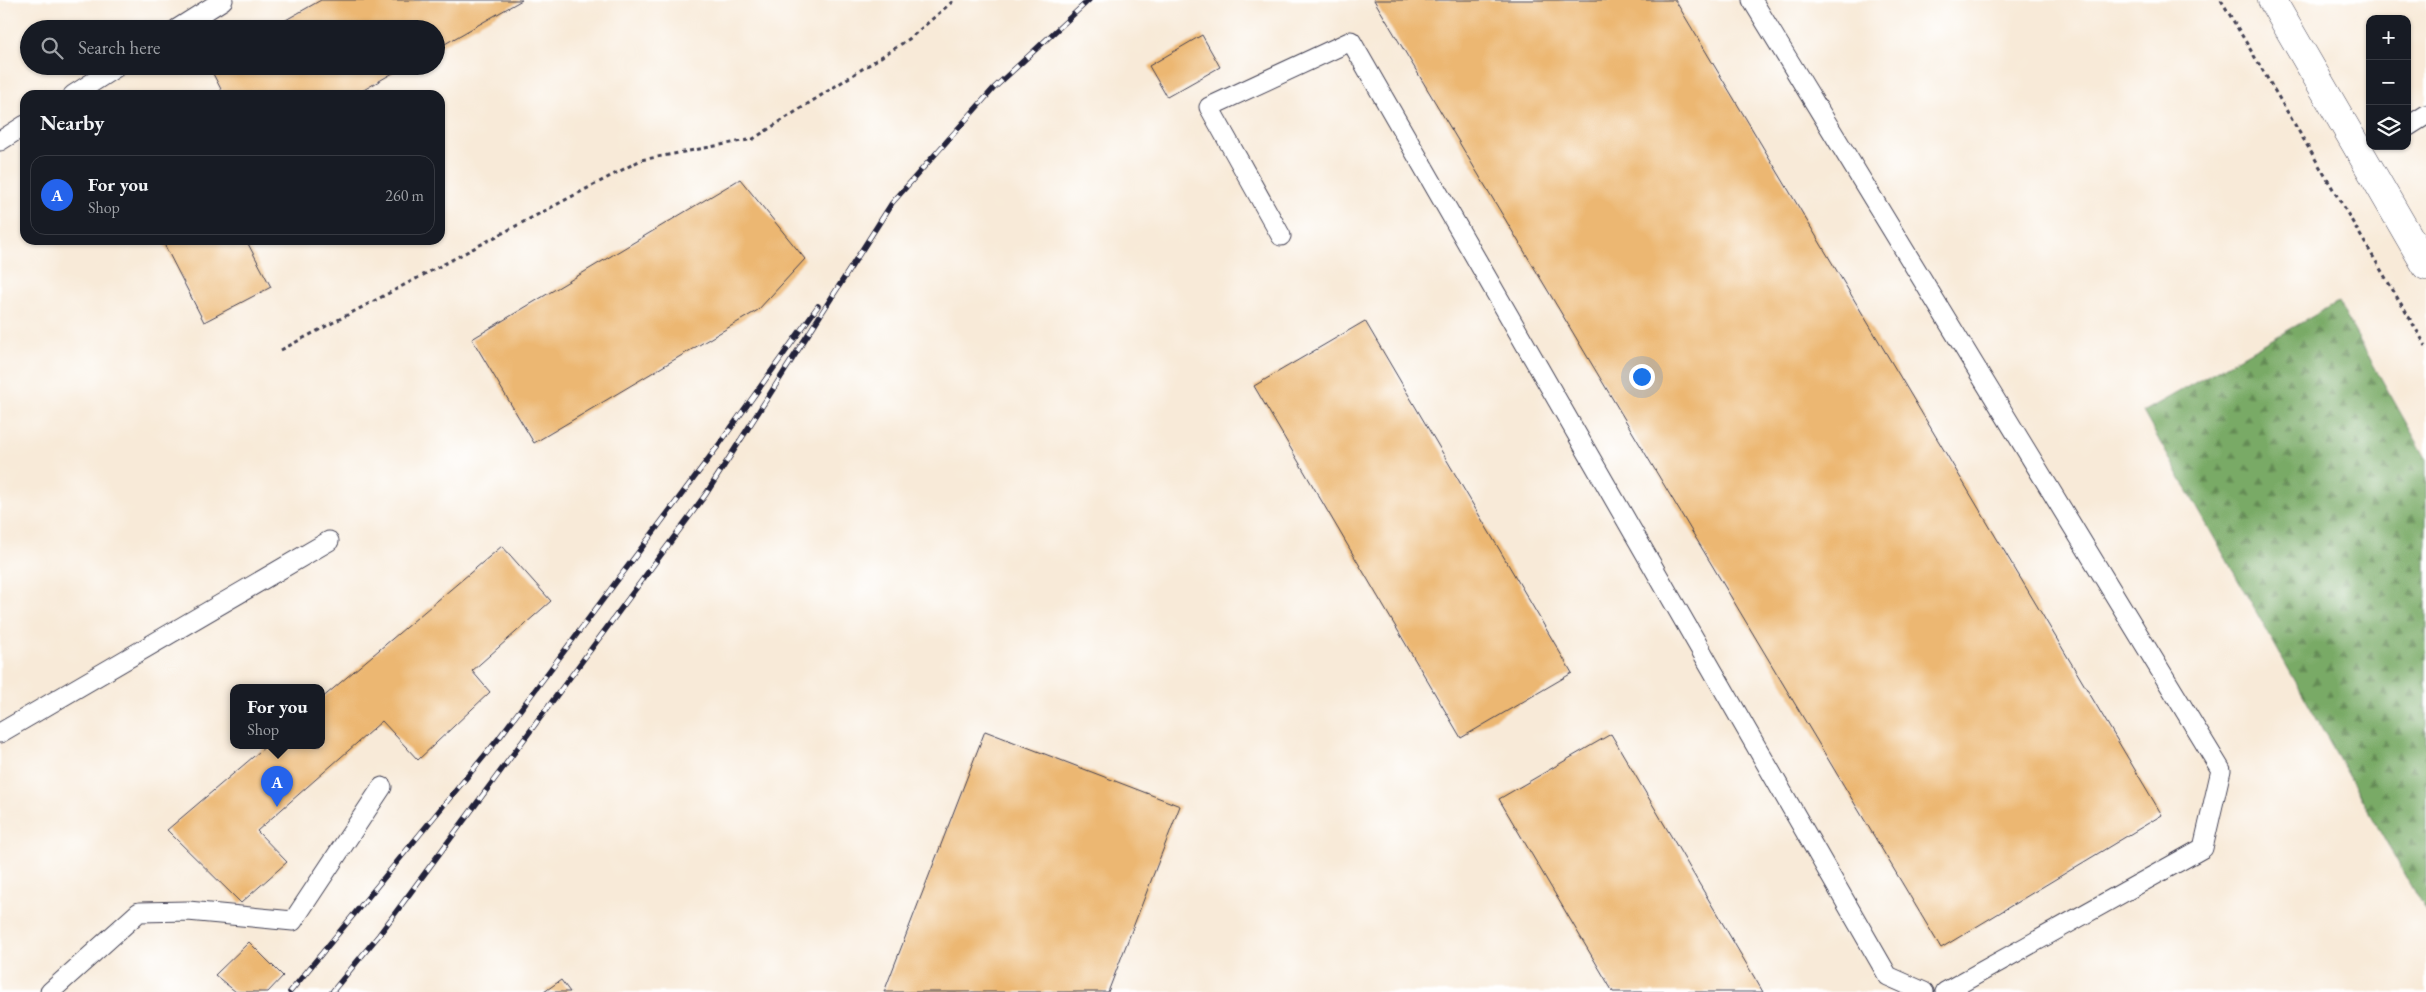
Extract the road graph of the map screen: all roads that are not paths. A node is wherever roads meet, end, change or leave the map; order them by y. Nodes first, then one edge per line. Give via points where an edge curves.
1 (223, 0) edge
2 (1752, 0) edge
3 (2272, 0) edge
4 (192, 20) edge
5 (104, 75) edge
6 (80, 90) edge
7 (2426, 116) edge
8 (2411, 125) edge
9 (20, 128) edge
10 (0, 141) edge
11 (2369, 151) edge
12 (1281, 236) dead end
13 (2426, 266) edge
14 (329, 541) dead end
15 (0, 733) edge
16 (382, 787) dead end
17 (50, 992) edge
18 (1924, 992) edge
19 (1945, 992) edge

1 - 4 lane
2 - 19 lane via 2221,770 2203,848
3 - 11 street
5 - 6 lane
7 - 8 lane
9 - 10 lane
11 - 13 street
12 - 18 lane via 1209,108 1351,41 1888,976
14 - 15 lane
16 - 17 lane via 293,921 188,911 140,912

